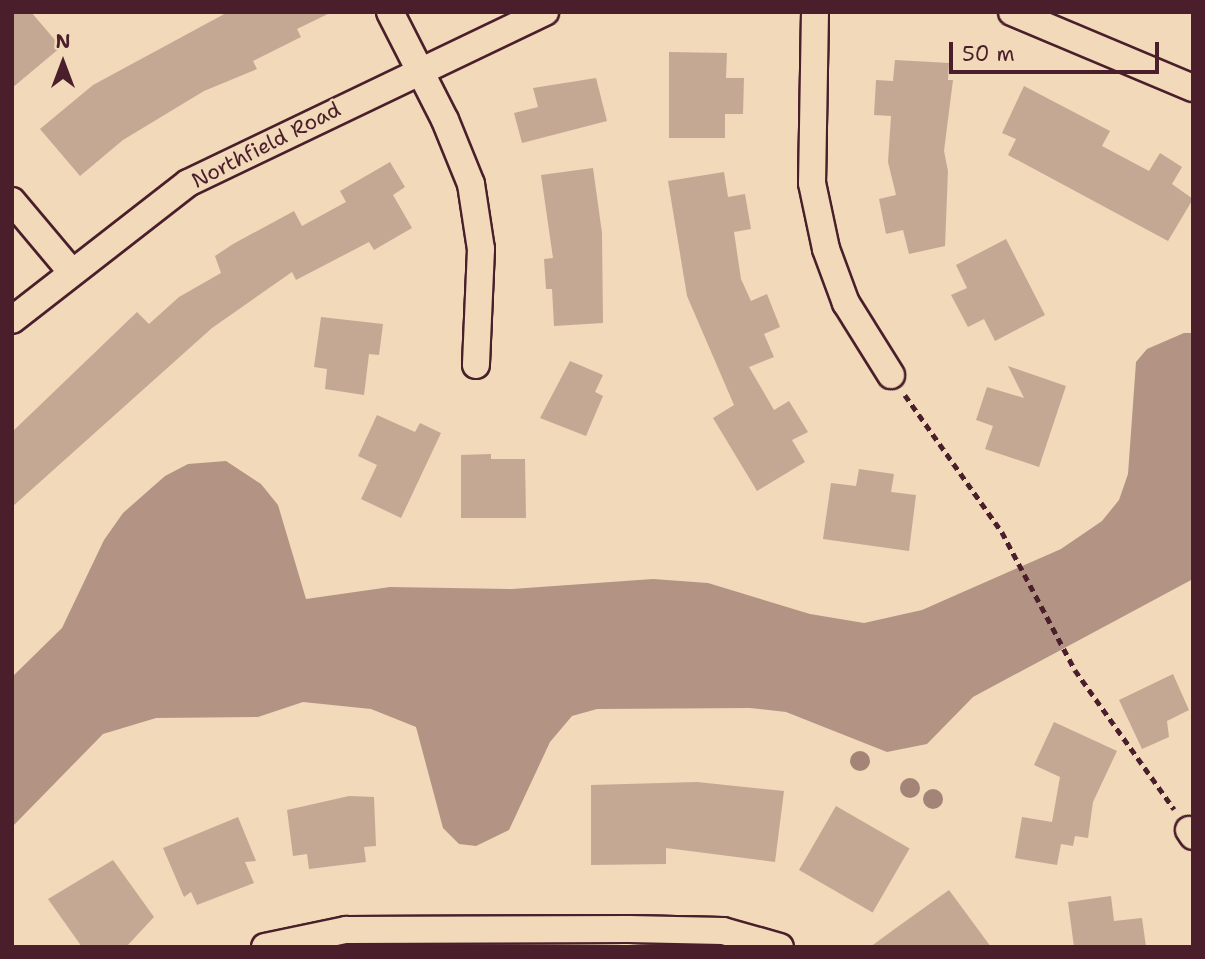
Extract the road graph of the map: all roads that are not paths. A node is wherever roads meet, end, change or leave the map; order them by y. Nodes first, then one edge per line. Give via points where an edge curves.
1 (390, 12) edge
2 (545, 12) edge
3 (815, 12) edge
4 (1012, 12) edge
5 (418, 69) junction
6 (1189, 78) edge
7 (12, 201) edge
8 (70, 270) junction
9 (12, 320) edge
10 (476, 365) dead end
11 (891, 374) dead end
12 (504, 938) edge
13 (265, 947) edge
14 (779, 947) edge

1 - 5 street
2 - 5 street, Northfield Road
3 - 11 street via 812,183 826,249 846,303
4 - 6 street
5 - 8 street, Northfield Road via 188,183
5 - 10 street via 471,184 481,249
7 - 8 street
8 - 9 street, Northfield Road
12 - 13 street via 346,930
12 - 14 street via 723,931

